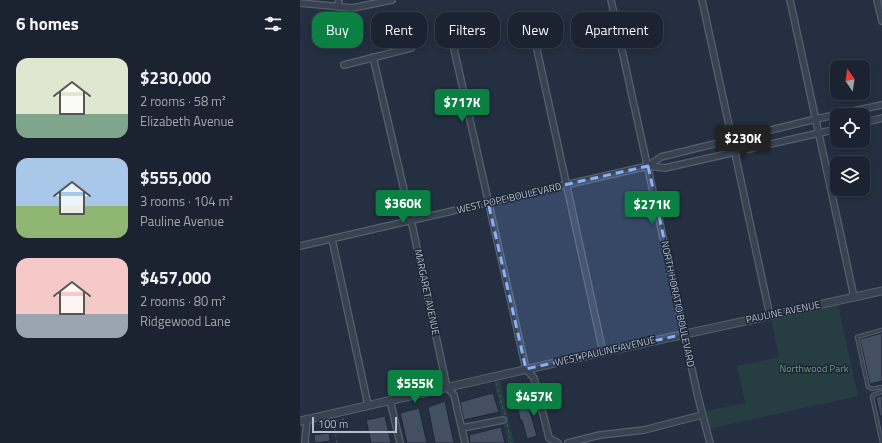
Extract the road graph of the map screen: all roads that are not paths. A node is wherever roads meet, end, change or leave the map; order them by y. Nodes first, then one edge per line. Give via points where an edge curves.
1 (392, 0) edge
2 (611, 0) edge
3 (702, 0) edge
4 (790, 0) edge
5 (878, 0) edge
6 (300, 3) edge
7 (339, 3) edge
8 (882, 21) edge
9 (411, 48) dead end
10 (454, 48) edge
11 (537, 48) edge
12 (373, 57) junction
13 (344, 65) dead end
14 (882, 105) edge
15 (882, 118) edge
16 (816, 119) junction
17 (870, 121) edge
18 (830, 131) edge
19 (819, 133) junction
20 (732, 139) junction
21 (734, 152) junction
22 (648, 166) junction
23 (566, 185) junction
24 (488, 202) junction
25 (411, 220) junction
26 (332, 239) junction
27 (300, 246) edge
28 (882, 291) edge
29 (854, 297) junction
30 (770, 316) junction
31 (882, 330) edge
32 (685, 334) junction
33 (603, 352) junction
34 (526, 369) junction
35 (447, 387) junction
36 (882, 387) edge
37 (882, 392) edge
38 (390, 400) junction
39 (368, 405) junction
40 (702, 415) junction
41 (304, 420) edge
42 (503, 420) dead end
43 (462, 428) junction
44 (306, 443) edge
45 (400, 443) edge
46 (466, 443) edge
47 (558, 443) edge
48 (568, 443) edge
49 (710, 443) edge
50 (882, 443) edge

1 - 7 street via 361,7
2 - 22 street, NORTH HORATIO BOULEVARD
3 - 20 street
4 - 16 street
5 - 8 street
6 - 7 street
9 - 12 street
10 - 24 street
11 - 23 street
12 - 13 street
12 - 25 street, MARGARET AVENUE
14 - 16 street, WEST POPE BOULEVARD
15 - 17 street
16 - 19 street
16 - 20 street, WEST POPE BOULEVARD
18 - 19 street, WEST POPE BOULEVARD
19 - 21 street, WEST POPE BOULEVARD
19 - 29 street
20 - 21 street
20 - 22 street, WEST POPE BOULEVARD via 661,157
21 - 22 street, WEST POPE BOULEVARD via 665,168
21 - 30 street
22 - 23 street, WEST POPE BOULEVARD
22 - 32 street, NORTH HORATIO BOULEVARD
23 - 24 street, WEST POPE BOULEVARD
23 - 33 street
24 - 25 street, WEST POPE BOULEVARD
24 - 34 street
25 - 26 street, WEST POPE BOULEVARD
25 - 35 street, MARGARET AVENUE
26 - 27 street, WEST POPE BOULEVARD
26 - 39 street
28 - 29 street, PAULINE AVENUE
29 - 30 street, PAULINE AVENUE
30 - 32 street, PAULINE AVENUE
31 - 36 lane via 858,336 857,339 868,387
32 - 33 street, WEST PAULINE AVENUE
32 - 40 street, NORTH HORATIO BOULEVARD
33 - 34 street, WEST PAULINE AVENUE
34 - 35 street
34 - 47 street via 534,378 549,438
35 - 38 street
35 - 43 street, MARGARET AVENUE via 454,395
37 - 50 lane via 872,397
38 - 39 street
38 - 45 street
39 - 41 street
40 - 48 street via 644,430 600,435
40 - 49 street, NORTH HORATIO BOULEVARD
41 - 44 street via 307,428
42 - 43 street
43 - 46 street, MARGARET AVENUE

